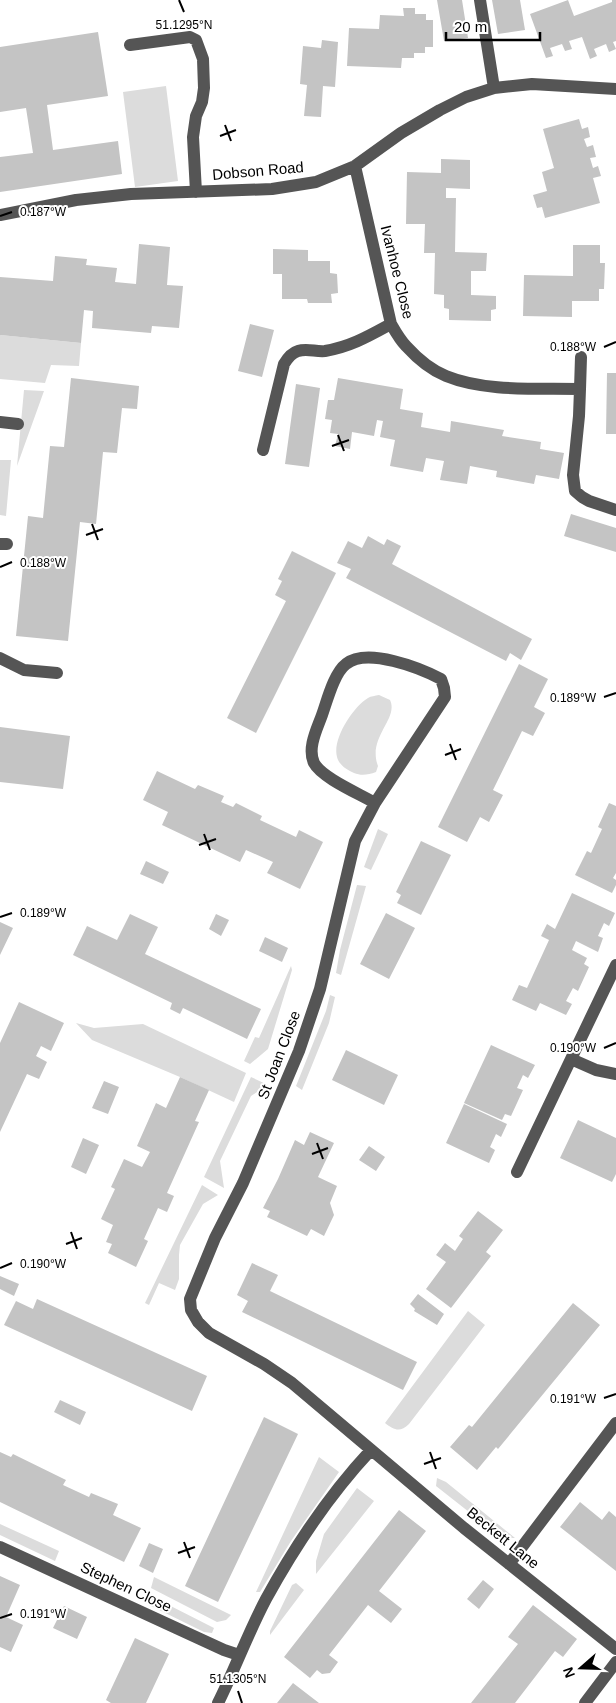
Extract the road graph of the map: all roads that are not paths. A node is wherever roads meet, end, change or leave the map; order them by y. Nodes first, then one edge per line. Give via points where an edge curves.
1 (480, 0) edge
2 (130, 45) dead end
3 (494, 88) junction
4 (616, 89) edge
5 (355, 166) junction
6 (196, 192) junction
7 (0, 215) edge
8 (391, 324) junction
9 (581, 357) dead end
10 (580, 389) junction
11 (0, 422) edge
12 (18, 424) dead end
13 (263, 450) dead end
14 (616, 510) edge
15 (0, 658) edge
16 (58, 673) dead end
17 (375, 802) junction
18 (616, 965) edge
19 (571, 1059) junction
20 (616, 1074) edge
21 (517, 1172) dead end
22 (191, 1310) joint
23 (616, 1423) edge
24 (372, 1450) junction
25 (0, 1547) edge
26 (508, 1564) junction
27 (616, 1649) edge
28 (239, 1655) junction
29 (616, 1662) edge
30 (218, 1703) edge
31 (584, 1703) edge

1 - 3 street
2 - 6 street via 190,37 196,40 203,59 204,88 193,138
3 - 4 street, Dobson Road via 532,84
3 - 5 street, Dobson Road via 440,110
5 - 6 street, Dobson Road via 316,182 272,189
5 - 8 street, Ivanhoe Close
6 - 7 street, Dobson Road via 76,200
8 - 10 street, Ivanhoe Close via 404,345 444,376 470,384
8 - 13 street via 358,343 322,351 297,351 289,356 284,364
9 - 10 street
10 - 14 street via 573,475 575,491 588,501
11 - 12 street
15 - 16 street via 24,670
17 - 17 street, St Joan Close via 330,779 314,764 311,752 337,675 346,664 373,656 441,678 445,697
17 - 22 street, St Joan Close via 355,841 320,989 299,1051 243,1183 215,1238 190,1299
18 - 19 street
19 - 20 street via 596,1070
19 - 21 street
22 - 24 street, Beckett Lane via 209,1333 292,1383
23 - 26 street
24 - 26 street, Beckett Lane
24 - 28 street via 349,1475 297,1548
25 - 28 street, Stephen Close
26 - 27 street, Beckett Lane
28 - 30 street
29 - 31 street

